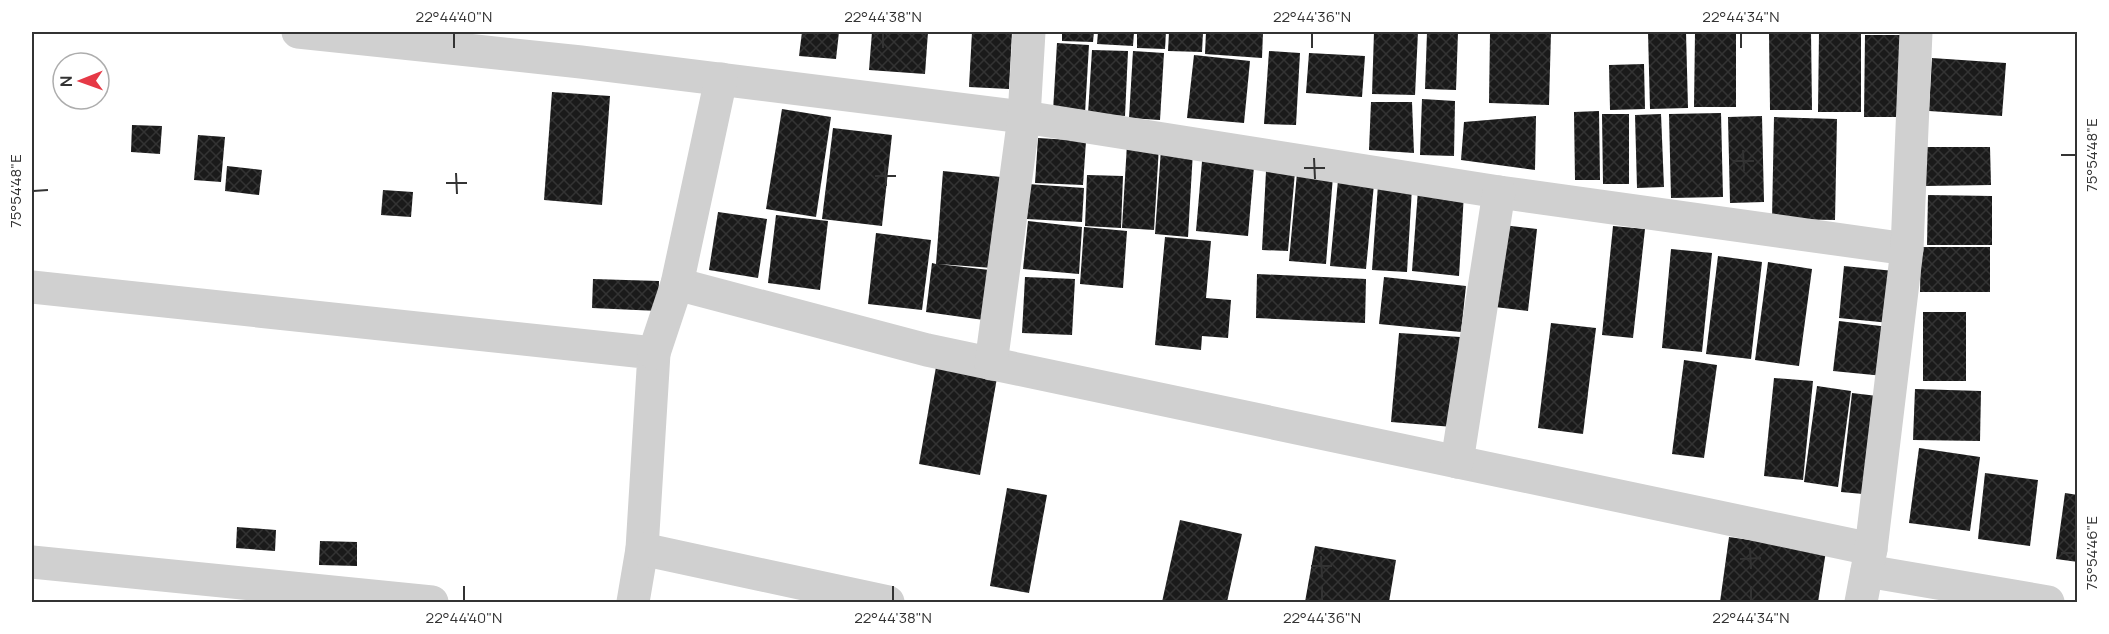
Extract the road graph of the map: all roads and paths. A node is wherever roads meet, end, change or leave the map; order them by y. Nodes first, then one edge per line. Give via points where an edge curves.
1 (298, 32) edge
2 (1029, 32) edge
3 (1916, 32) edge
4 (721, 79) junction
5 (1024, 117) junction
6 (1499, 192) junction
7 (1907, 249) junction
8 (676, 284) junction
9 (32, 287) edge
10 (654, 353) junction
11 (992, 364) junction
12 (1457, 462) junction
13 (642, 549) junction
14 (1869, 560) junction
15 (32, 562) edge
16 (432, 603) edge
17 (633, 603) edge
18 (888, 603) edge
19 (1861, 603) edge
20 (2048, 603) edge

1 - 4 street
2 - 5 street
3 - 7 street
4 - 5 street
4 - 8 street
5 - 6 street
5 - 11 street
6 - 7 street
6 - 12 street
7 - 14 street
8 - 10 street
8 - 11 street
9 - 10 street
10 - 13 street
11 - 12 street
12 - 14 street
13 - 17 street
13 - 18 street
14 - 19 street
14 - 20 street
15 - 16 street

